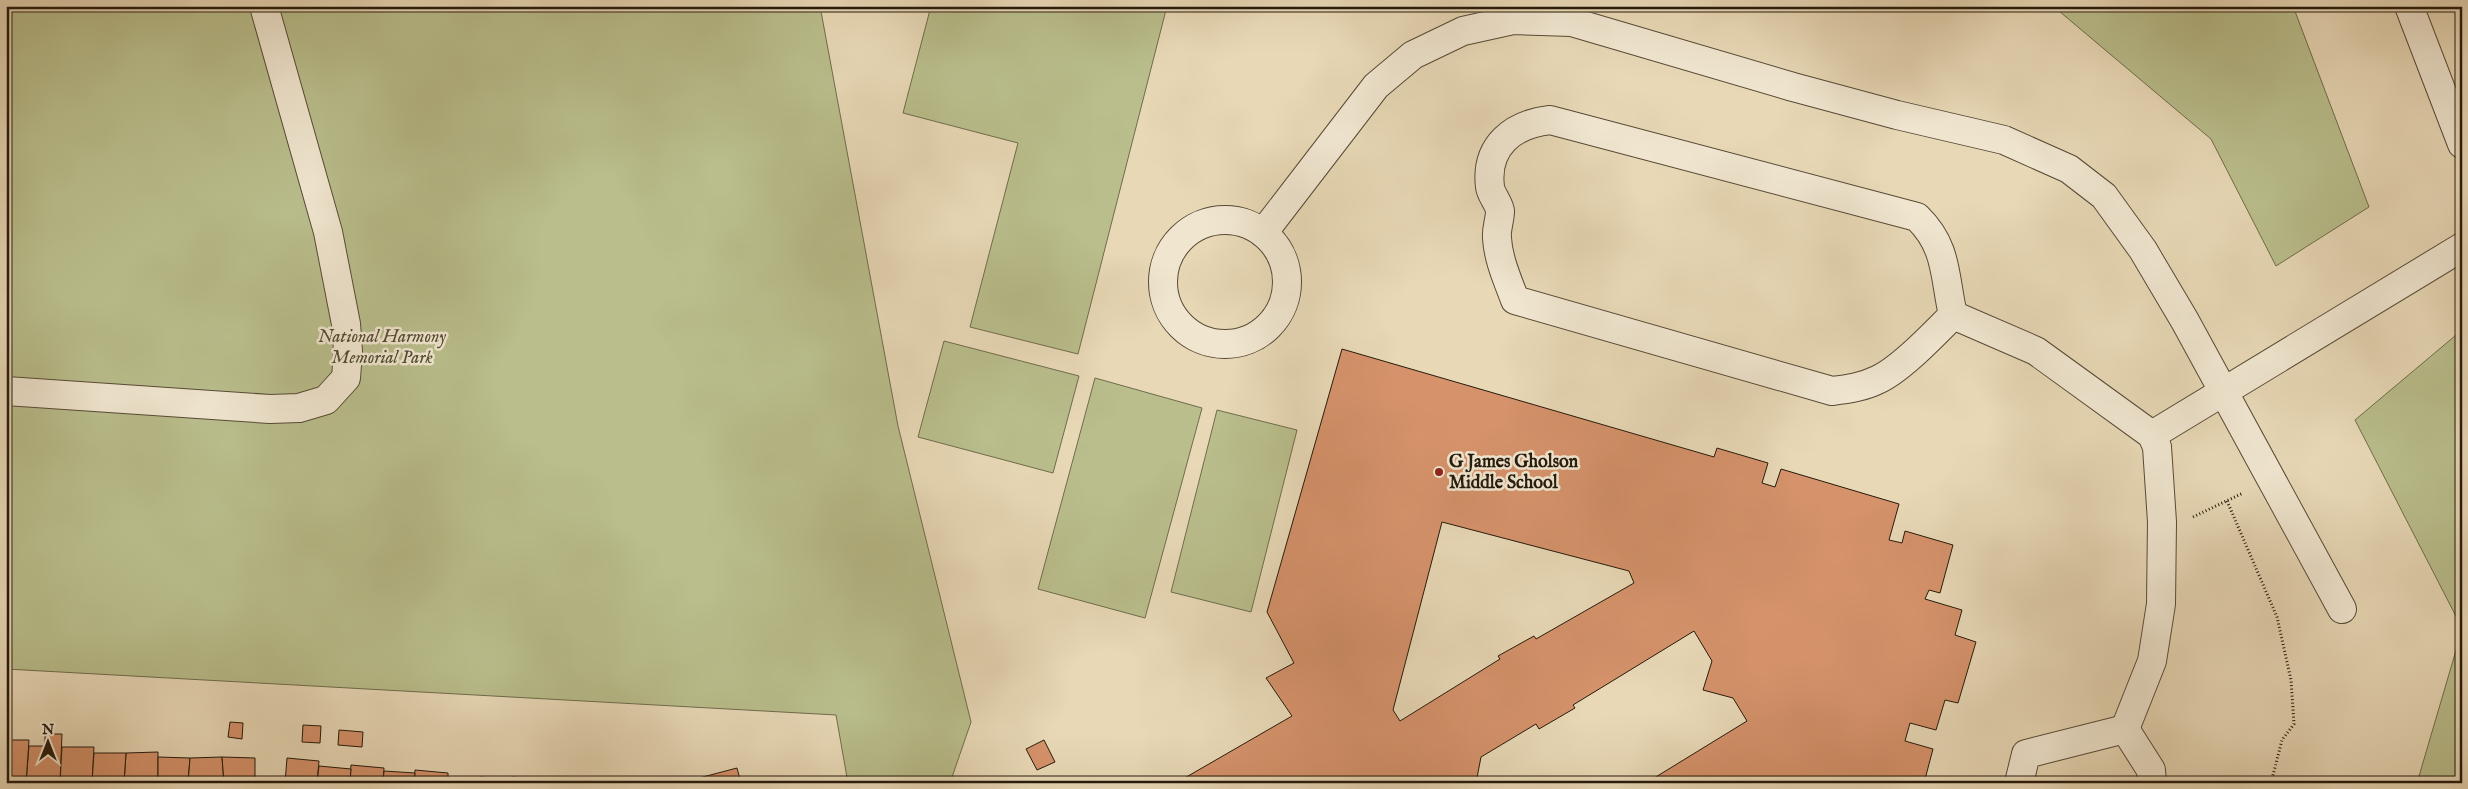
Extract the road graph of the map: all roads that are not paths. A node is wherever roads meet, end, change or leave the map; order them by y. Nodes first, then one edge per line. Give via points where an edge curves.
1 (264, 6) edge
2 (2409, 6) edge
3 (2462, 144) edge
4 (1263, 233) junction
5 (2462, 247) edge
6 (1953, 315) junction
7 (6, 391) edge
8 (2223, 392) junction
9 (2152, 434) junction
10 (2342, 609) dead end
11 (2125, 729) junction
12 (2019, 783) edge
13 (2152, 783) edge

1 - 7 street via 328,232 346,324 346,378 326,400 299,408 270,409
2 - 3 street
4 - 4 street via 1236,221 1215,221 1192,230 1176,244 1165,264 1162,285 1167,308 1179,326 1200,340 1221,345 1249,340 1268,328 1285,301 1287,280 1278,249
4 - 8 street via 1376,86 1413,55 1463,31 1513,20 1572,22 1803,90 2004,140 2069,169 2104,196 2143,250
5 - 8 street
6 - 6 street via 1942,251 1930,229 1917,217 1550,120 1532,122 1515,129 1498,145 1490,167 1490,189 1500,210 1497,238 1503,268 1515,300 1832,391 1852,389 1879,380
6 - 9 street via 2036,351
8 - 9 street
8 - 10 street
9 - 11 street via 2157,447 2162,531 2161,604 2152,660
11 - 12 street via 2026,754
11 - 13 street via 2151,770

